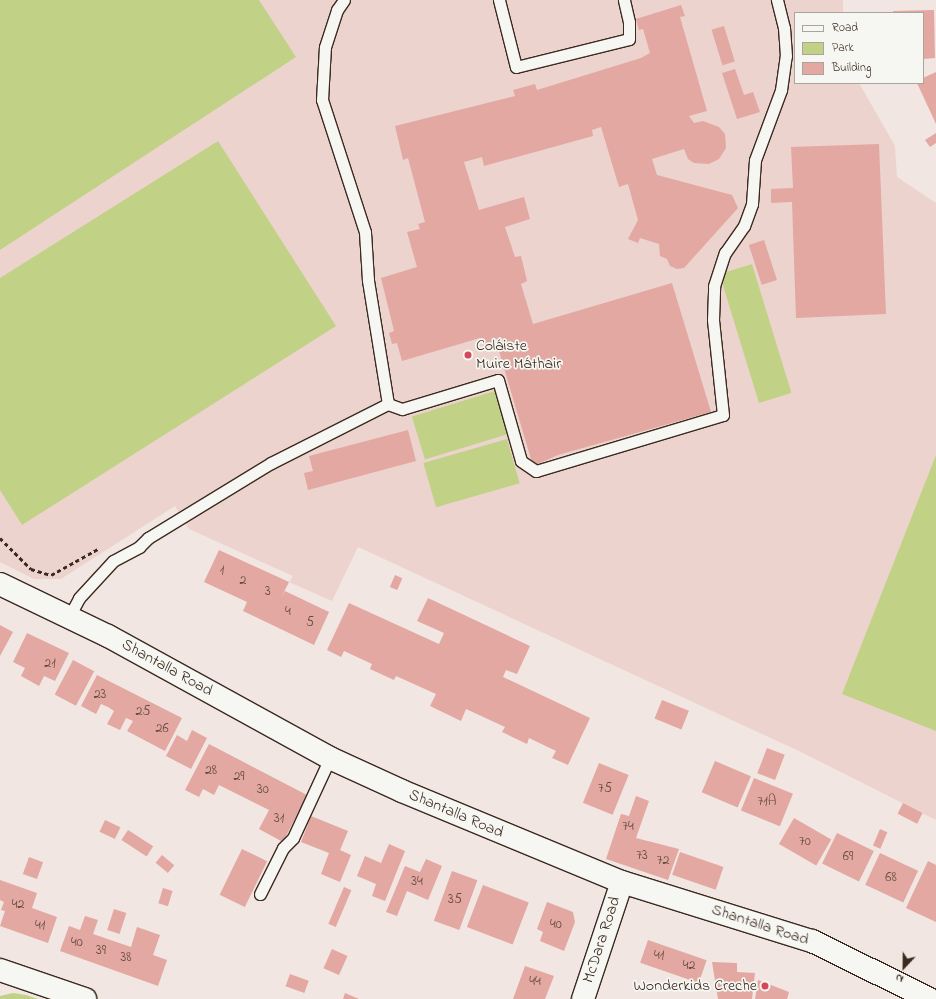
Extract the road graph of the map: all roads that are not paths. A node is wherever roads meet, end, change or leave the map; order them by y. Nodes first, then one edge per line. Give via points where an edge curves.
1 (344, 0) edge
2 (499, 0) edge
3 (624, 0) edge
4 (777, 0) edge
5 (388, 404) junction
6 (0, 584) edge
7 (69, 617) junction
8 (330, 758) junction
9 (622, 882) junction
10 (260, 894) dead end
11 (0, 970) edge
12 (85, 999) edge
13 (583, 999) edge
14 (930, 999) edge

1 - 5 lane via 337,10 325,47 322,100 365,232 368,280
2 - 3 lane via 516,67 629,39 629,22
4 - 5 lane via 786,49 781,90 755,160 752,204 744,226 725,253 714,286 713,320 723,415 536,471 521,461 498,380 402,409
5 - 7 lane via 271,463 113,561 79,598
6 - 7 street, Shantalla Road
7 - 8 street, Shantalla Road
8 - 9 street, Shantalla Road via 402,791
8 - 10 lane via 293,838 283,848
9 - 13 street, McDara Road
9 - 14 street, Shantalla Road via 790,932 834,950
11 - 12 street

